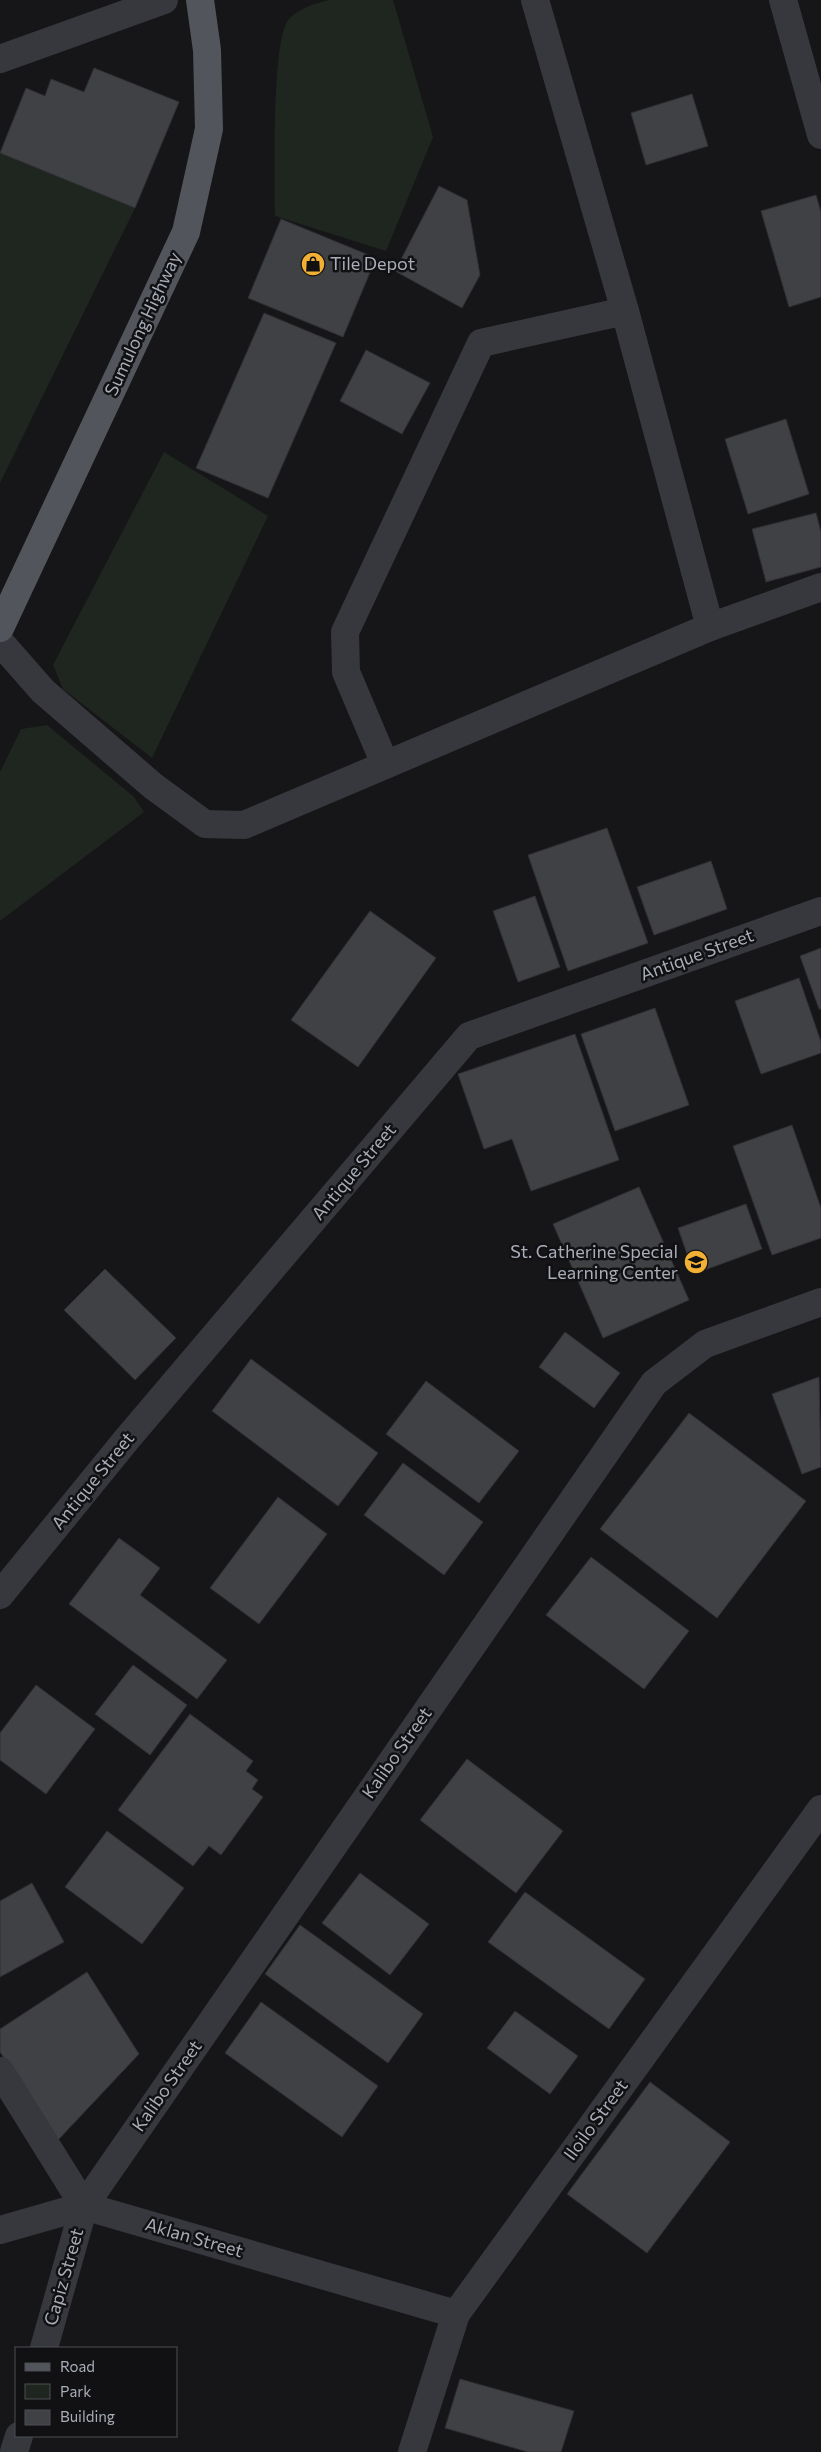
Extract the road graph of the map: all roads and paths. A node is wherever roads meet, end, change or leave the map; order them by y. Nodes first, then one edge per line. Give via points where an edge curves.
1 (164, 0) edge
2 (200, 0) edge
3 (535, 0) edge
4 (784, 0) edge
5 (0, 59) edge
6 (812, 63) edge
7 (821, 135) edge
8 (626, 311) junction
9 (821, 587) edge
10 (710, 627) junction
11 (0, 628) edge
12 (0, 642) edge
13 (385, 764) junction
14 (821, 911) edge
15 (821, 1302) edge
16 (0, 1596) edge
17 (821, 1809) edge
18 (0, 2071) edge
19 (84, 2206) junction
20 (0, 2230) edge
21 (456, 2314) junction
22 (44, 2347) edge
23 (19, 2437) edge
24 (14, 2452) edge
25 (412, 2452) edge

1 - 5 street
2 - 11 main road, Sumulong Highway via 207,50 208,129 186,232
3 - 8 street
4 - 6 street
6 - 7 street
8 - 10 street
8 - 13 street via 481,343 344,632 346,672
9 - 10 street
10 - 13 street
12 - 13 street via 43,691 153,786 205,824 244,826
14 - 16 street, Antique Street via 469,1036 127,1439
15 - 19 street, Kalibo Street via 705,1344 654,1383
17 - 21 street, Iloilo Street
18 - 19 street
19 - 20 street
19 - 21 street, Aklan Street
19 - 22 street, Capiz Street
21 - 25 street, Iloilo Street
23 - 24 street

